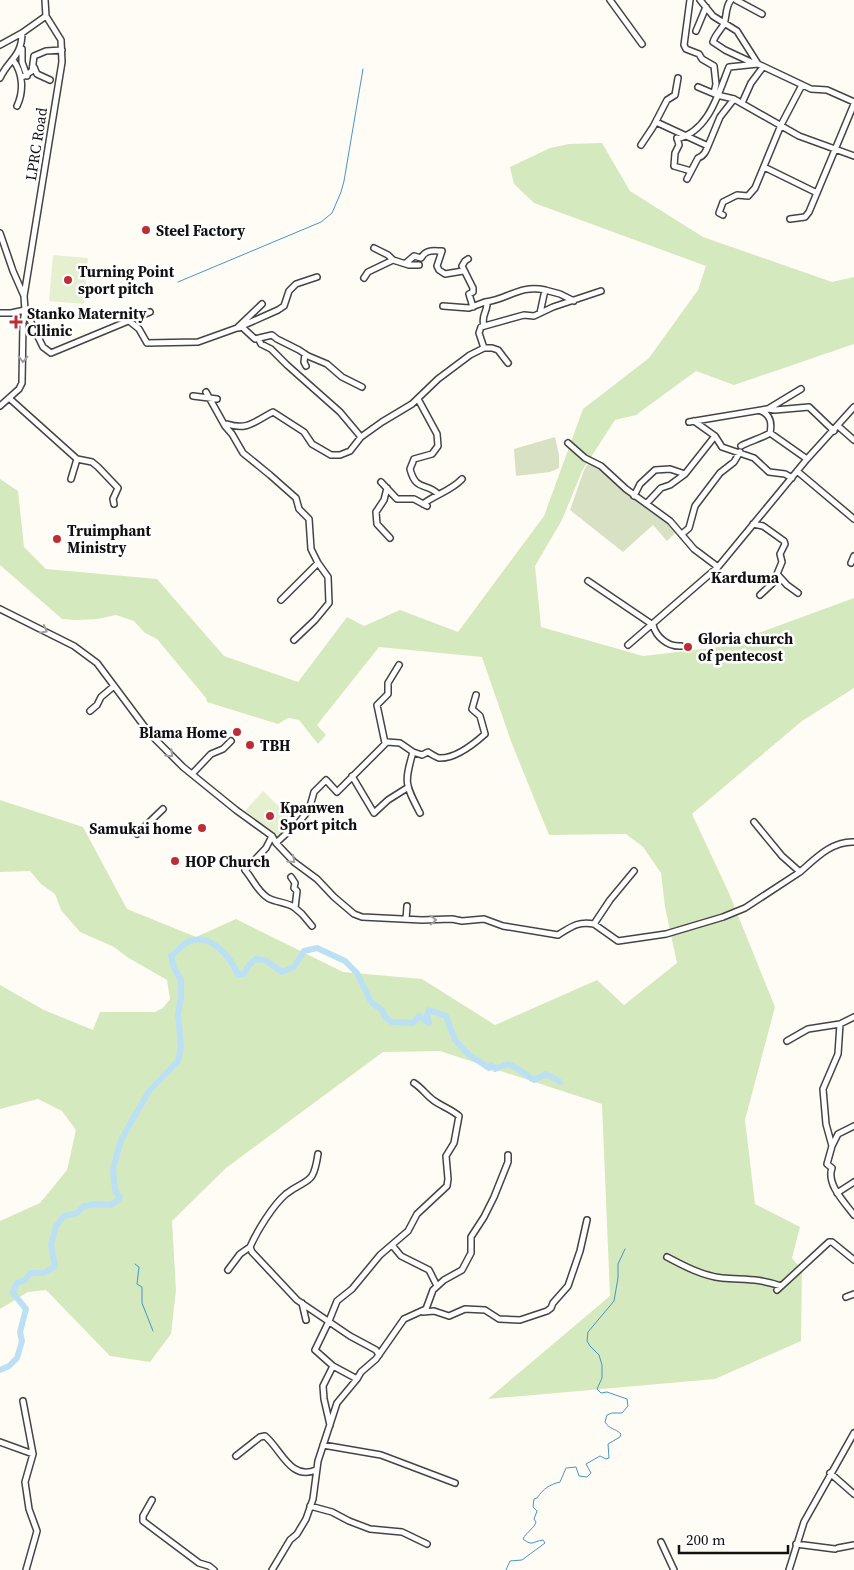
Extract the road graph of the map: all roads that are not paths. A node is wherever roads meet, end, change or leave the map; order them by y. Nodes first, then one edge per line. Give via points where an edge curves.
1 (45, 0) edge
2 (610, 0) edge
3 (690, 0) edge
4 (700, 0) edge
5 (731, 0) edge
6 (736, 0) edge
7 (707, 6) junction
8 (762, 14) dead end
9 (46, 16) junction
10 (724, 23) junction
11 (696, 31) dead end
12 (22, 35) junction
13 (642, 44) dead end
14 (0, 45) edge
15 (62, 50) junction
16 (13, 60) junction
17 (760, 66) junction
18 (33, 67) junction
19 (24, 77) junction
20 (0, 78) edge
21 (678, 78) dead end
22 (50, 80) dead end
23 (802, 85) junction
24 (698, 87) dead end
25 (715, 94) junction
26 (734, 99) junction
27 (742, 103) junction
28 (854, 103) edge
29 (17, 106) dead end
30 (656, 122) junction
31 (781, 125) junction
32 (679, 132) junction
33 (687, 136) junction
34 (677, 139) junction
35 (641, 145) dead end
36 (708, 146) junction
37 (836, 149) junction
38 (854, 156) edge
39 (764, 167) junction
40 (691, 171) junction
41 (687, 179) dead end
42 (817, 193) junction
43 (723, 215) dead end
44 (790, 219) dead end
45 (0, 233) edge
46 (374, 248) dead end
47 (393, 260) junction
48 (468, 260) dead end
49 (406, 263) junction
50 (419, 265) dead end
51 (464, 271) junction
52 (317, 277) dead end
53 (364, 278) dead end
54 (545, 290) junction
55 (600, 291) dead end
56 (24, 296) junction
57 (574, 300) junction
58 (485, 302) junction
59 (262, 304) dead end
60 (444, 306) dead end
61 (473, 307) junction
62 (25, 310) junction
63 (150, 312) dead end
64 (0, 313) edge
65 (540, 313) junction
66 (128, 320) junction
67 (484, 326) junction
68 (238, 328) junction
69 (260, 338) junction
70 (484, 348) junction
71 (271, 349) junction
72 (280, 350) dead end
73 (305, 354) junction
74 (508, 363) dead end
75 (306, 366) dead end
76 (362, 387) dead end
77 (801, 390) dead end
78 (207, 395) junction
79 (193, 396) dead end
80 (9, 398) junction
81 (217, 399) dead end
82 (418, 399) junction
83 (0, 406) edge
84 (854, 407) edge
85 (767, 409) junction
86 (760, 411) junction
87 (225, 426) junction
88 (836, 428) junction
89 (770, 433) junction
90 (715, 436) junction
91 (361, 437) junction
92 (854, 440) edge
93 (568, 443) dead end
94 (741, 446) dead end
95 (740, 452) junction
96 (77, 459) junction
97 (807, 459) junction
98 (797, 471) junction
99 (685, 474) junction
100 (792, 478) junction
101 (71, 479) dead end
102 (462, 479) dead end
103 (382, 482) dead end
104 (387, 488) junction
105 (438, 494) junction
106 (634, 496) junction
107 (647, 503) junction
108 (114, 504) dead end
109 (854, 519) edge
110 (753, 524) junction
111 (682, 534) junction
112 (390, 538) dead end
113 (854, 556) edge
114 (318, 563) junction
115 (851, 563) dead end
116 (718, 567) junction
117 (777, 574) junction
118 (588, 581) dead end
119 (798, 593) dead end
120 (760, 595) dead end
121 (280, 600) dead end
122 (2, 610) edge
123 (0, 618) edge
124 (653, 625) junction
125 (294, 640) dead end
126 (628, 645) dead end
127 (681, 646) dead end
128 (399, 665) dead end
129 (114, 686) junction
130 (476, 695) dead end
131 (90, 711) dead end
132 (231, 741) dead end
133 (385, 743) junction
134 (413, 752) junction
135 (193, 773) junction
136 (352, 776) junction
137 (407, 788) junction
138 (163, 810) dead end
139 (420, 812) dead end
140 (754, 822) dead end
141 (137, 834) dead end
142 (272, 836) junction
143 (854, 842) edge
144 (276, 843) junction
145 (634, 870) dead end
146 (800, 872) junction
147 (291, 877) dead end
148 (407, 906) dead end
149 (295, 908) junction
150 (406, 919) junction
151 (594, 924) junction
152 (312, 926) dead end
153 (854, 1017) edge
154 (840, 1024) junction
155 (787, 1041) dead end
156 (414, 1083) dead end
157 (854, 1126) edge
158 (832, 1146) junction
159 (318, 1154) dead end
160 (508, 1155) dead end
161 (854, 1182) edge
162 (837, 1193) junction
163 (854, 1215) edge
164 (587, 1220) dead end
165 (392, 1245) junction
166 (250, 1247) junction
167 (667, 1257) dead end
168 (854, 1260) edge
169 (228, 1270) dead end
170 (437, 1286) junction
171 (854, 1294) edge
172 (846, 1297) dead end
173 (302, 1303) junction
174 (421, 1312) junction
175 (306, 1320) dead end
176 (330, 1321) junction
177 (379, 1355) junction
178 (332, 1366) junction
179 (356, 1379) junction
180 (23, 1401) dead end
181 (330, 1425) junction
182 (854, 1433) edge
183 (0, 1442) edge
184 (323, 1445) junction
185 (33, 1454) junction
186 (236, 1456) dead end
187 (316, 1470) junction
188 (830, 1473) junction
189 (455, 1483) dead end
190 (854, 1494) edge
191 (152, 1500) dead end
192 (310, 1506) junction
193 (661, 1542) dead end
194 (427, 1544) dead end
195 (796, 1544) junction
196 (854, 1545) edge
197 (26, 1570) edge
198 (214, 1570) edge
199 (272, 1570) edge
200 (674, 1570) edge
201 (789, 1570) edge

1 - 9 street, LPRC Road
2 - 13 street
3 - 25 street via 684,45 714,66
4 - 7 street
5 - 10 street
6 - 8 street
7 - 10 street via 713,16
7 - 11 street
9 - 12 street
9 - 15 street, LPRC Road via 61,40
10 - 17 street via 737,31
10 - 17 street via 713,42
12 - 14 street
12 - 16 street via 19,52
12 - 19 street
15 - 18 street via 34,56
15 - 56 street, LPRC Road
16 - 19 street
16 - 20 street
17 - 23 street
17 - 25 street via 729,67
17 - 27 street
18 - 19 street
18 - 22 street via 37,74
19 - 29 street via 22,96
21 - 30 street via 675,95 667,100
23 - 28 street via 827,90
23 - 31 street
24 - 25 street
25 - 26 street
25 - 33 street via 709,115
26 - 27 street
26 - 36 street via 720,117
27 - 31 street
28 - 37 street
30 - 32 street
30 - 35 street
31 - 37 street via 799,136
31 - 39 street
32 - 33 street
32 - 34 street
33 - 34 street
33 - 36 street
34 - 40 street via 680,145 675,153 674,166
36 - 40 street
37 - 38 street
37 - 42 street
39 - 42 street
39 - 43 street via 748,196 737,195 723,202 719,213
40 - 41 street
42 - 44 street via 805,217
45 - 56 street
46 - 47 street
47 - 49 street
47 - 53 street via 368,272
48 - 51 street via 462,266
49 - 50 street
49 - 51 street via 414,256 420,258 424,252 442,251 437,266 439,270 445,274
51 - 61 street via 473,288 469,294
52 - 68 street via 296,284 289,291 284,306 278,310
54 - 57 street
54 - 58 street via 518,290
54 - 65 street
55 - 57 street
56 - 62 street
57 - 65 street
58 - 61 street
58 - 67 street
59 - 68 street
60 - 61 street
62 - 64 street
62 - 66 street via 43,347 51,353
62 -> 80 street via 22,383
63 - 66 street
65 - 67 street
66 - 68 street via 139,329 147,343 198,342
67 - 70 street via 479,333
68 - 69 street via 242,327 255,339
69 - 71 street via 261,344
69 - 73 street via 272,335
70 - 74 street via 498,350
70 - 82 street via 438,378
71 - 72 street
71 - 91 street via 340,412
73 - 75 street
73 - 76 street via 328,364 342,378
77 - 85 street
78 - 79 street
78 - 81 street
78 - 87 street
80 - 83 street
80 - 96 street
82 - 91 street
82 - 105 street via 437,434 438,446 432,454 414,459 410,469 419,485
84 - 88 street
85 - 86 street
85 - 88 street via 809,407
86 - 89 street via 769,418 772,425
86 - 90 street via 691,421
87 - 91 street via 244,427 273,412 304,432 312,444 330,455 350,451
87 - 114 street via 243,453 296,498 299,509 309,519 311,549
88 - 92 street
88 - 97 street
89 - 94 street
89 - 97 street
90 - 95 street via 722,447
90 - 99 street
93 - 106 street via 585,458 601,466
95 - 100 street via 754,458 769,472
95 - 111 street via 695,506 689,528
96 - 101 street
96 - 108 street via 92,462 118,488
97 - 98 street
98 - 100 street
98 - 109 street
99 - 106 street via 670,469 655,470 640,484
99 - 107 street via 661,488
100 - 110 street
102 - 105 street
103 - 104 street
104 - 105 street via 397,499 414,498 425,505
104 - 112 street via 376,512 377,524
106 - 107 street
107 - 111 street
110 - 116 street
110 - 117 street via 763,526 784,541
111 - 116 street via 694,549
113 - 115 street
114 - 121 street
114 - 125 street via 328,577 329,603
116 - 124 street
117 - 119 street
117 - 120 street via 775,581
118 - 124 street
122 - 123 street
122 -> 129 street via 74,646 97,663
124 - 126 street
124 - 127 street via 664,641
128 - 133 street via 388,683 388,694 377,705
129 - 131 street
129 -> 135 street via 150,734
130 - 134 street via 472,709 480,716 485,734 471,747 440,758 428,752 422,755
132 - 135 street via 211,754
133 - 134 street via 400,742
133 - 136 street
134 - 137 street
135 - 142 street
136 - 137 street via 374,813
136 - 144 street via 337,792 326,780 314,792 309,810
137 - 139 street
138 - 141 street
140 - 146 street
142 - 144 street
142 - 149 street via 266,848 245,870 267,897
143 - 146 street via 843,842 829,848
144 -> 150 street via 354,914
145 - 151 street
146 - 151 street via 746,908 666,934 618,942
147 - 149 street via 297,891
148 - 150 street
149 - 152 street
150 -> 151 street via 484,919 503,926 558,935 578,924
153 - 154 street
154 - 155 street via 808,1029
154 - 158 street via 838,1054 823,1089
156 - 165 street via 431,1099 459,1116 454,1143 446,1156 447,1186 417,1214 408,1231
157 - 158 street via 838,1134
158 - 162 street via 827,1164 832,1168 830,1173
159 - 166 street via 316,1171 311,1179 287,1193 276,1205
160 - 170 street via 494,1197 471,1237 472,1253 462,1270
161 - 162 street
162 - 163 street
164 - 174 street via 568,1286 546,1311 520,1320 500,1319 485,1310 465,1309 449,1316 434,1311
165 - 170 street via 401,1256 429,1270
165 - 176 street via 337,1301
166 - 169 street
166 - 173 street
167 - 168 street via 689,1269 722,1278 764,1280 779,1288 830,1242
170 - 174 street via 426,1309
171 - 172 street
173 - 175 street
173 - 176 street
174 - 177 street via 404,1319
176 - 177 street
176 - 178 street via 315,1350
177 - 179 street
178 - 179 street
178 - 181 street via 323,1386
179 - 181 street via 337,1403
180 - 185 street
181 - 184 street
182 - 188 street
183 - 185 street
184 - 187 street
184 - 189 street via 381,1455
185 - 197 street via 25,1482 29,1509 37,1531
186 - 187 street via 265,1436 298,1472 307,1474
187 - 192 street
188 - 190 street
188 - 195 street
191 - 198 street via 143,1521 199,1563
192 - 194 street via 370,1528 402,1532
192 - 199 street via 302,1527
193 - 200 street
195 - 196 street via 836,1548
195 - 201 street

